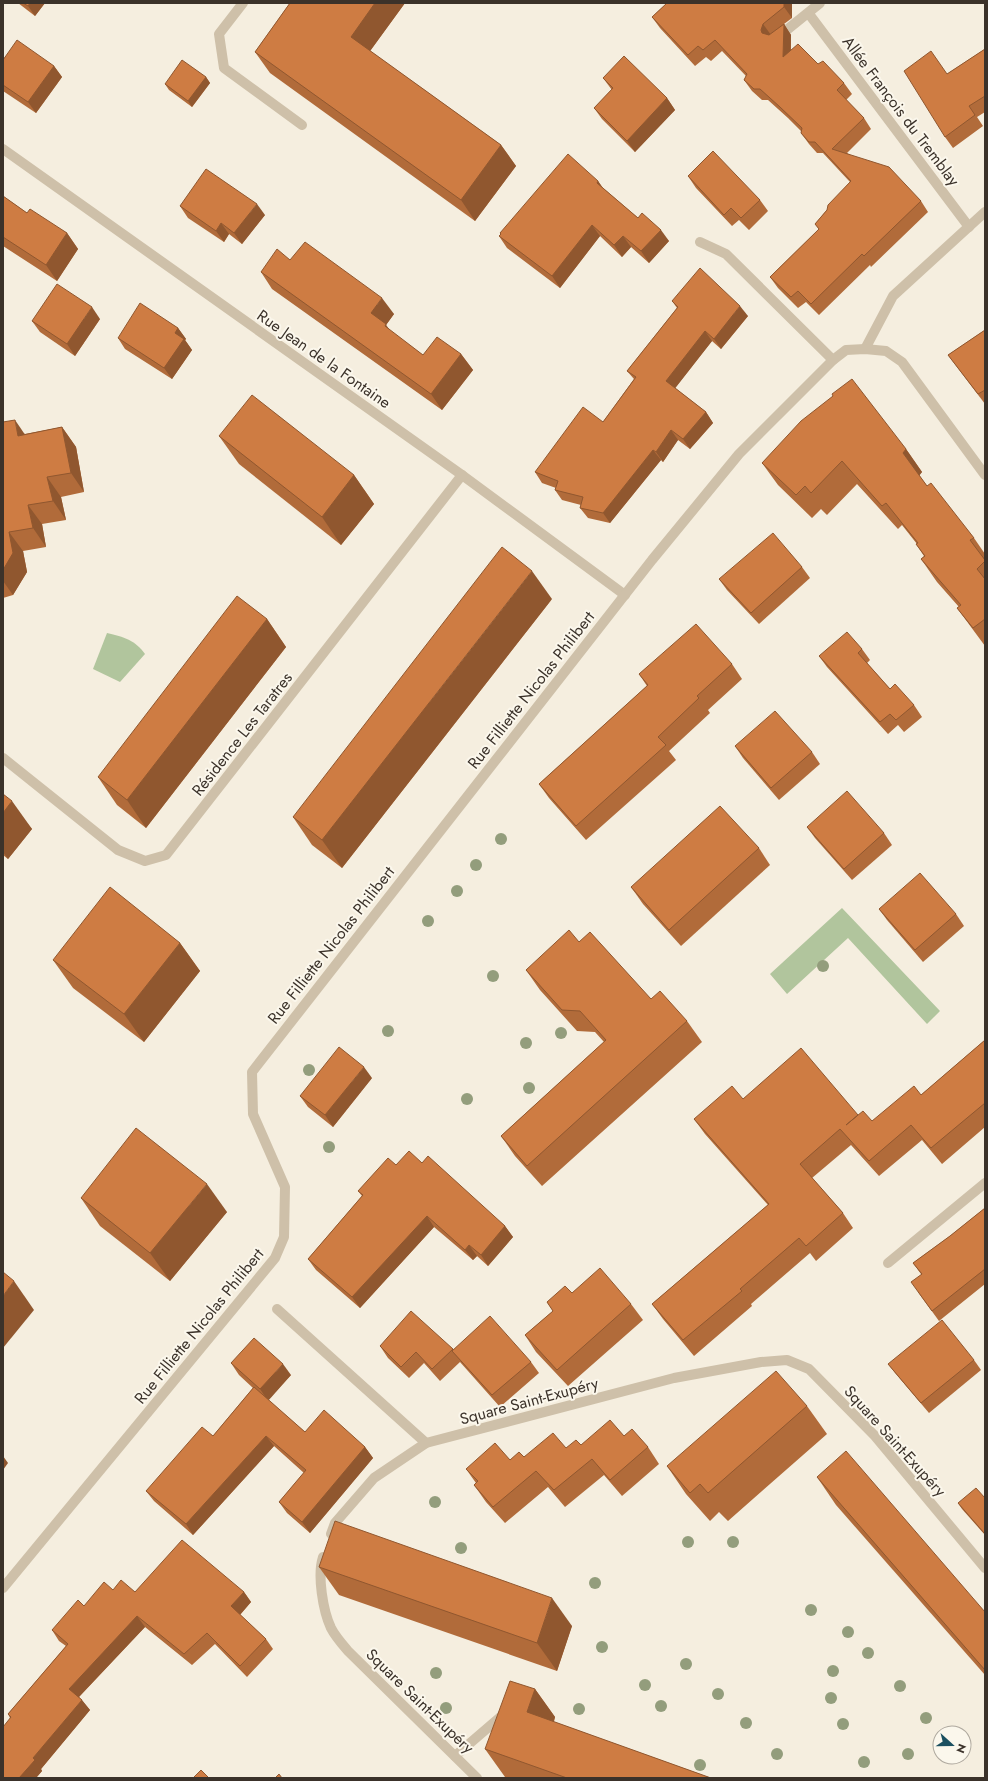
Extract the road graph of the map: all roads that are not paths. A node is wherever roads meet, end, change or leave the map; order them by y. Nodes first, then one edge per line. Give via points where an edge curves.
1 (243, 3) edge
2 (820, 3) edge
3 (809, 14) junction
4 (775, 40) edge
5 (302, 125) dead end
6 (3, 149) edge
7 (985, 212) edge
8 (969, 227) junction
9 (700, 242) dead end
10 (865, 349) junction
11 (833, 360) junction
12 (462, 475) junction
13 (985, 475) edge
14 (625, 595) junction
15 (3, 758) edge
16 (985, 1183) edge
17 (888, 1263) dead end
18 (277, 1309) dead end
19 (426, 1444) junction
20 (985, 1568) edge
21 (3, 1588) edge
22 (508, 1710) edge
23 (455, 1756) junction
24 (477, 1778) edge

1 - 5 street via 219,34 224,68
2 - 3 street
3 - 4 street
3 - 8 street, Allée François du Tremblay
6 - 12 street, Rue Jean de la Fontaine
7 - 8 street
8 - 10 street via 893,296
9 - 11 street via 726,254
10 - 11 street, Rue Filliette Nicolas Philibert via 846,350
10 - 13 street, Rue Filliette Nicolas Philibert via 886,351 902,362
11 - 14 street, Rue Filliette Nicolas Philibert via 739,454
12 - 14 street, Rue Jean de la Fontaine
12 - 15 street, Résidence Les Taratres via 166,855 145,861 118,850
14 - 21 street, Rue Filliette Nicolas Philibert via 252,1072 253,1114 285,1187 284,1237 275,1258
16 - 17 street
18 - 19 street
19 - 20 street, Square Saint-Exupéry via 674,1378 761,1362 787,1360 809,1369 875,1436
19 - 23 street, Square Saint-Exupéry via 374,1478 336,1522 321,1564 323,1602 331,1629 348,1651
22 - 23 street
23 - 24 street, Square Saint-Exupéry

